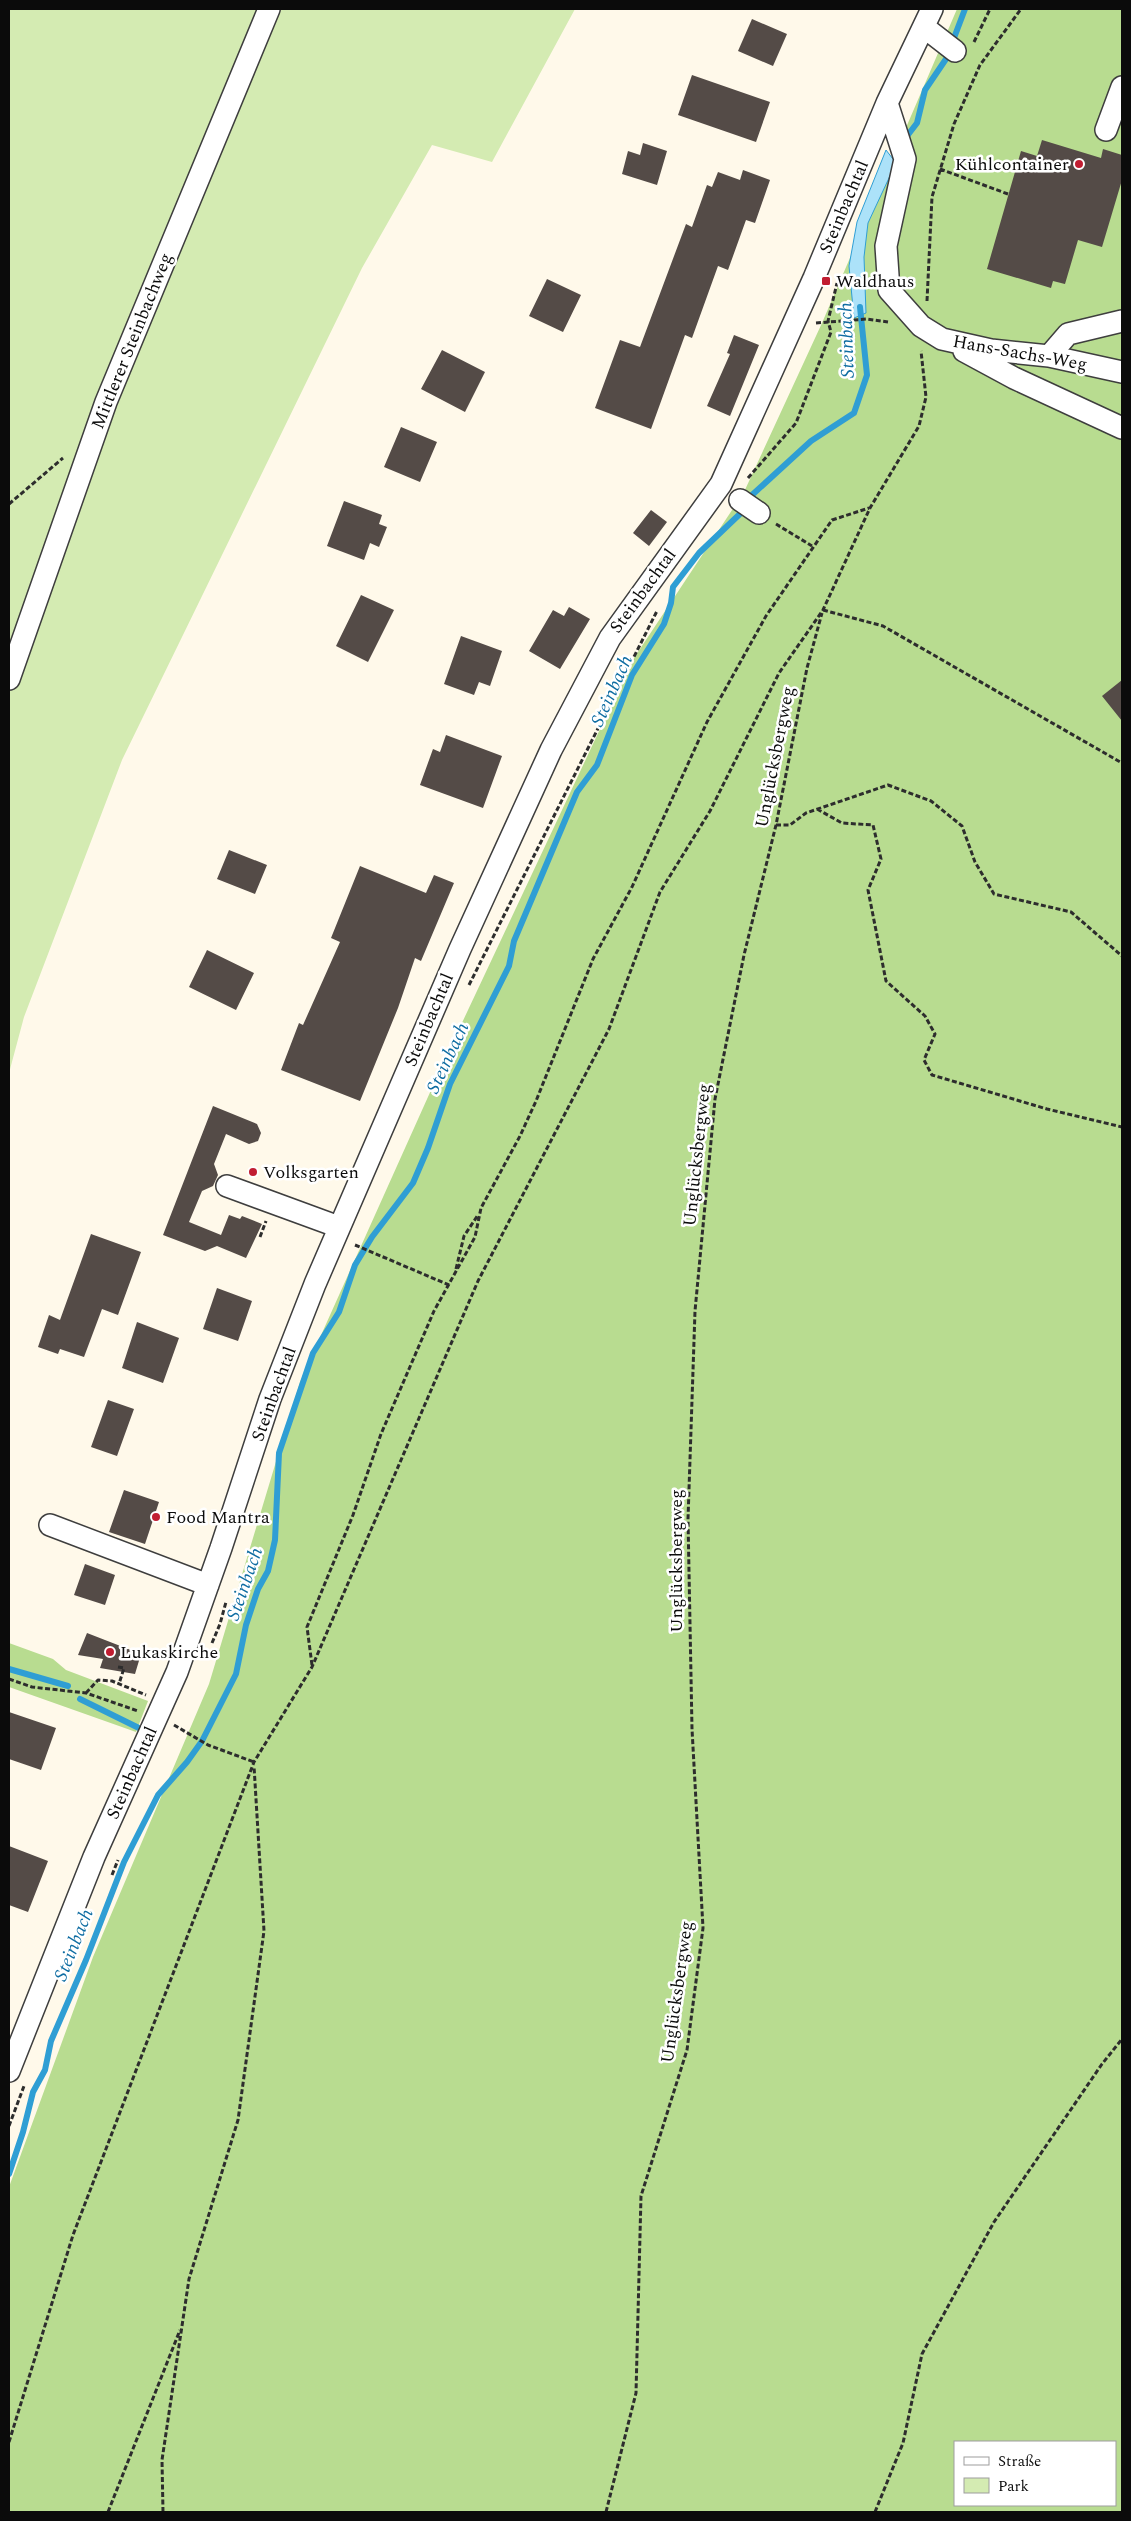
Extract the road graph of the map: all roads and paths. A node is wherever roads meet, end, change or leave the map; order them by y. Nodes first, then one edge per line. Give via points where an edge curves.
1 (269, 9) edge
2 (990, 9) edge
3 (1021, 9) edge
4 (928, 18) edge
5 (957, 49) joint
6 (1122, 87) edge
7 (887, 103) junction
8 (1106, 130) dead end
9 (940, 168) junction
10 (1008, 194) dead end
11 (867, 319) dead end
12 (1122, 321) edge
13 (794, 322) junction
14 (921, 326) junction
15 (942, 339) junction
16 (1049, 356) junction
17 (1122, 372) edge
18 (1122, 428) edge
19 (66, 456) dead end
20 (740, 500) dead end
21 (9, 504) edge
22 (870, 508) junction
23 (759, 513) joint
24 (812, 546) junction
25 (660, 606) dead end
26 (823, 610) junction
27 (9, 679) edge
28 (1122, 763) edge
29 (817, 809) junction
30 (776, 825) junction
31 (1122, 956) edge
32 (468, 987) dead end
33 (1122, 1127) edge
34 (227, 1186) dead end
35 (479, 1213) junction
36 (265, 1225) dead end
37 (340, 1227) junction
38 (260, 1237) dead end
39 (362, 1248) dead end
40 (455, 1273) junction
41 (448, 1285) junction
42 (50, 1525) dead end
43 (208, 1584) junction
44 (228, 1596) dead end
45 (209, 1649) dead end
46 (118, 1667) dead end
47 (312, 1667) junction
48 (9, 1679) edge
49 (119, 1684) junction
50 (138, 1692) dead end
51 (86, 1693) junction
52 (178, 1717) dead end
53 (165, 1721) junction
54 (170, 1734) dead end
55 (254, 1762) junction
56 (121, 1852) dead end
57 (110, 1880) dead end
58 (1122, 2039) edge
59 (17, 2076) edge
60 (9, 2126) edge
61 (182, 2322) junction
62 (9, 2442) edge
63 (108, 2512) edge
64 (163, 2512) edge
65 (606, 2512) edge
66 (875, 2512) edge

1 - 27 street, Mittlerer Steinbachweg via 106,402
2 - 5 path
3 - 9 path via 980,65 954,124
4 - 5 street
4 - 7 street, Steinbachtal
6 - 8 street
7 - 13 street, Steinbachtal
7 - 14 street, Hans-Sachs-Weg via 905,159 886,246 889,290
9 - 10 path
9 - 14 path via 932,197 927,308
11 - 13 path
12 - 16 street via 1068,334
13 - 37 street, Steinbachtal via 720,484 610,638 551,750 460,949
14 - 15 street, Hans-Sachs-Weg
14 - 22 path via 921,367 926,398 919,426
15 - 16 street, Hans-Sachs-Weg via 991,350
15 - 18 street via 1014,378
16 - 17 street, Hans-Sachs-Weg
19 - 21 path
20 - 23 street
22 - 24 path via 832,520
22 - 26 path
23 - 24 path
24 - 35 path via 766,616 707,722 632,887 592,959 520,1136
25 - 32 path
26 - 28 path via 883,626
26 - 30 path, Unglücksbergweg via 807,668
26 - 47 path via 779,673 710,811 660,892 609,1029 478,1281
29 - 30 path via 790,825
29 - 31 path via 888,784 931,801 962,826 975,862 994,894 1071,912
29 - 33 path via 842,823 873,825 881,859 868,890 886,981 925,1016 935,1034 924,1060 932,1075
30 - 65 path, Unglücksbergweg via 744,956 715,1100 695,1311 688,1519 692,1729 703,1928 687,2050 641,2196 636,2393
34 - 37 street
35 - 40 path via 475,1237
35 - 40 path via 464,1236
36 - 38 path
37 - 43 street, Steinbachtal via 270,1399
39 - 41 path
40 - 41 path
41 - 47 path via 381,1434 307,1627
42 - 43 street
43 - 53 street, Steinbachtal via 177,1672
44 - 45 path
46 - 49 path via 124,1668
47 - 55 path
48 - 51 path via 32,1687
49 - 50 path
49 - 51 path via 98,1680
51 - 53 path
52 - 53 path
53 - 54 path
53 - 55 path via 208,1744
53 - 59 street, Steinbachtal via 94,1857
55 - 61 path via 264,1931 238,2120 189,2279
55 - 62 path via 73,2235
56 - 57 path
58 - 66 path via 994,2222 922,2354 903,2443
59 - 60 path
61 - 63 path
61 - 64 path via 162,2460

